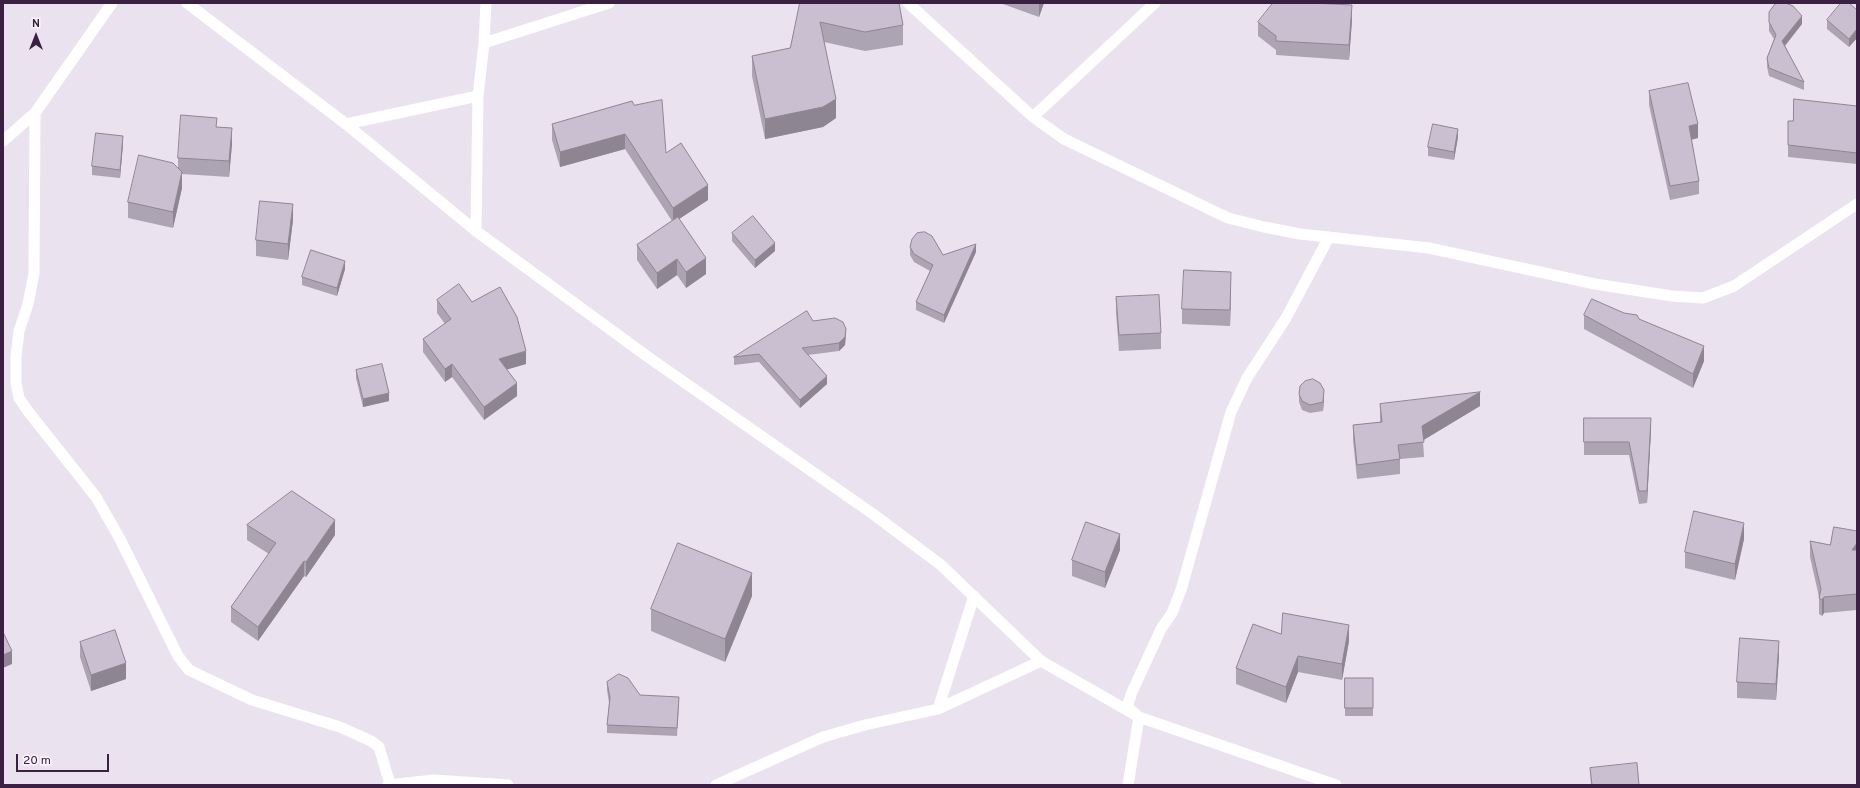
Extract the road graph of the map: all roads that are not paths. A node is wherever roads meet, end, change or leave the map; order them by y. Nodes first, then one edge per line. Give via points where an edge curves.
1 (112, 3) edge
2 (188, 3) edge
3 (486, 3) edge
4 (609, 3) edge
5 (908, 3) edge
6 (1155, 3) edge
7 (484, 43) junction
8 (478, 96) junction
9 (35, 113) junction
10 (1032, 117) junction
11 (346, 124) junction
12 (3, 141) edge
13 (1857, 204) edge
14 (476, 231) junction
15 (1330, 237) junction
16 (974, 596) junction
17 (1041, 661) junction
18 (938, 709) junction
19 (1139, 717) junction
20 (389, 785) edge
21 (508, 785) edge
22 (716, 785) edge
23 (1128, 785) edge
24 (1336, 785) edge

1 - 9 street
2 - 11 street
3 - 7 street
4 - 7 street
5 - 10 street
6 - 10 street
7 - 8 street
8 - 11 street
8 - 14 street
9 - 12 street
9 - 20 street via 34,273 19,331 16,356 19,398 96,497 120,539 178,656 189,670 252,700 333,724 371,741 379,747
10 - 15 street via 1064,139 1228,218 1300,234
11 - 14 street
13 - 15 street via 1734,286 1703,298 1672,296 1595,284 1429,248
14 - 16 street via 648,358 873,514 941,564
15 - 19 street via 1286,318 1247,378 1231,412 1181,590 1127,706
16 - 17 street
16 - 18 street
17 - 18 street
17 - 19 street
18 - 22 street via 823,737
19 - 23 street
19 - 24 street
20 - 21 street via 434,780

